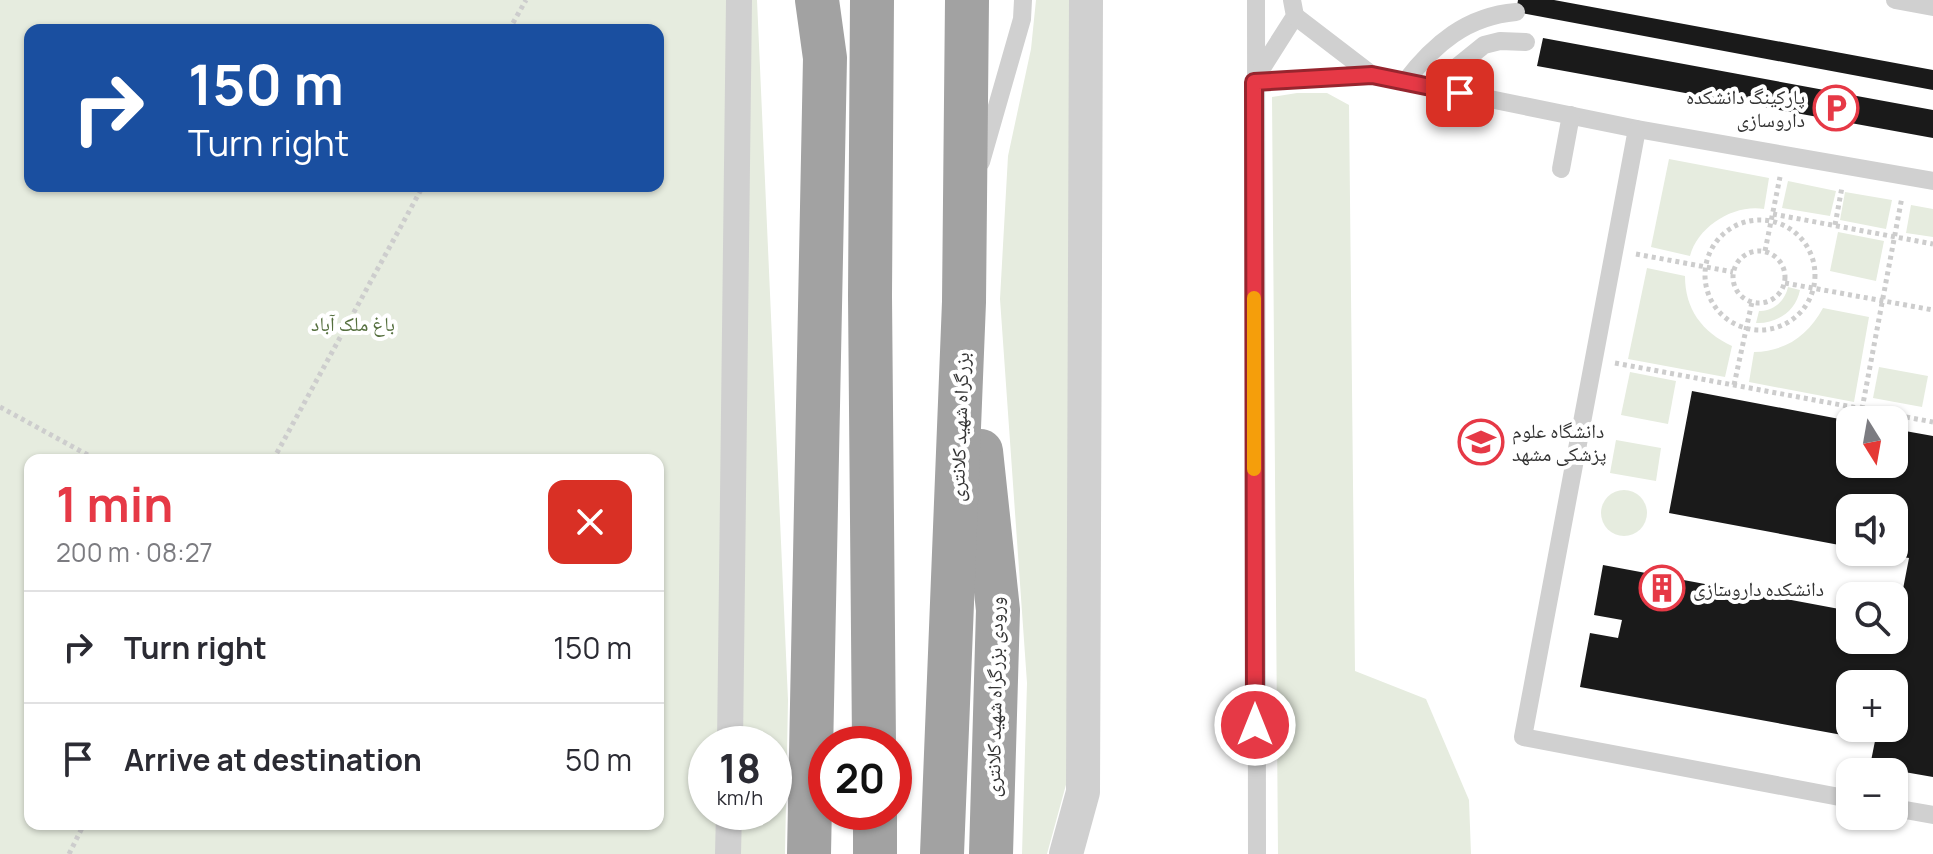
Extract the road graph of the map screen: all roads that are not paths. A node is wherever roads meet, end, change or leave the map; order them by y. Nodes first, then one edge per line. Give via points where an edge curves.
1 (739, 0) edge
2 (817, 0) edge
3 (872, 0) edge
4 (967, 0) edge
5 (1023, 0) edge
6 (1086, 0) edge
7 (1256, 0) edge
8 (1895, 0) edge
9 (1933, 7) edge
10 (1294, 8) edge
11 (1516, 12) dead end
12 (1526, 42) dead end
13 (1372, 75) junction
14 (1254, 82) junction
15 (1405, 82) junction
16 (1432, 87) junction
17 (1571, 115) junction
18 (1637, 129) junction
19 (1561, 169) dead end
20 (1933, 181) edge
21 (966, 214) junction
22 (964, 302) junction
23 (730, 726) edge
24 (874, 726) edge
25 (1836, 796) edge
26 (1908, 811) edge
27 (1933, 815) edge
28 (729, 830) edge
29 (875, 830) edge
30 (728, 854) edge
31 (809, 854) edge
32 (875, 854) edge
33 (942, 854) edge
34 (991, 854) edge
35 (1066, 854) edge
36 (1257, 854) edge

1 - 23 street
2 - 31 highway via 825,58
3 - 24 highway
4 - 21 highway, بزرگراه شهید کلانتری
5 - 21 lane
6 - 35 street via 1083,792
7 - 14 lane
8 - 9 lane
10 - 13 lane
10 - 14 lane
11 - 15 lane via 1467,24 1442,41
12 - 16 lane via 1484,45
13 - 14 lane
13 - 15 lane
14 - 36 lane
15 - 16 lane
16 - 17 lane
17 - 18 lane
17 - 19 lane
18 - 20 lane
18 - 25 lane via 1523,737
21 - 22 highway, بزرگراه شهید کلانتری
22 - 33 highway, بزرگراه شهید کلانتری
22 - 34 highway, ورودی بزرگراه شهید کلانتری via 998,610
26 - 27 lane
28 - 30 street
29 - 32 highway

